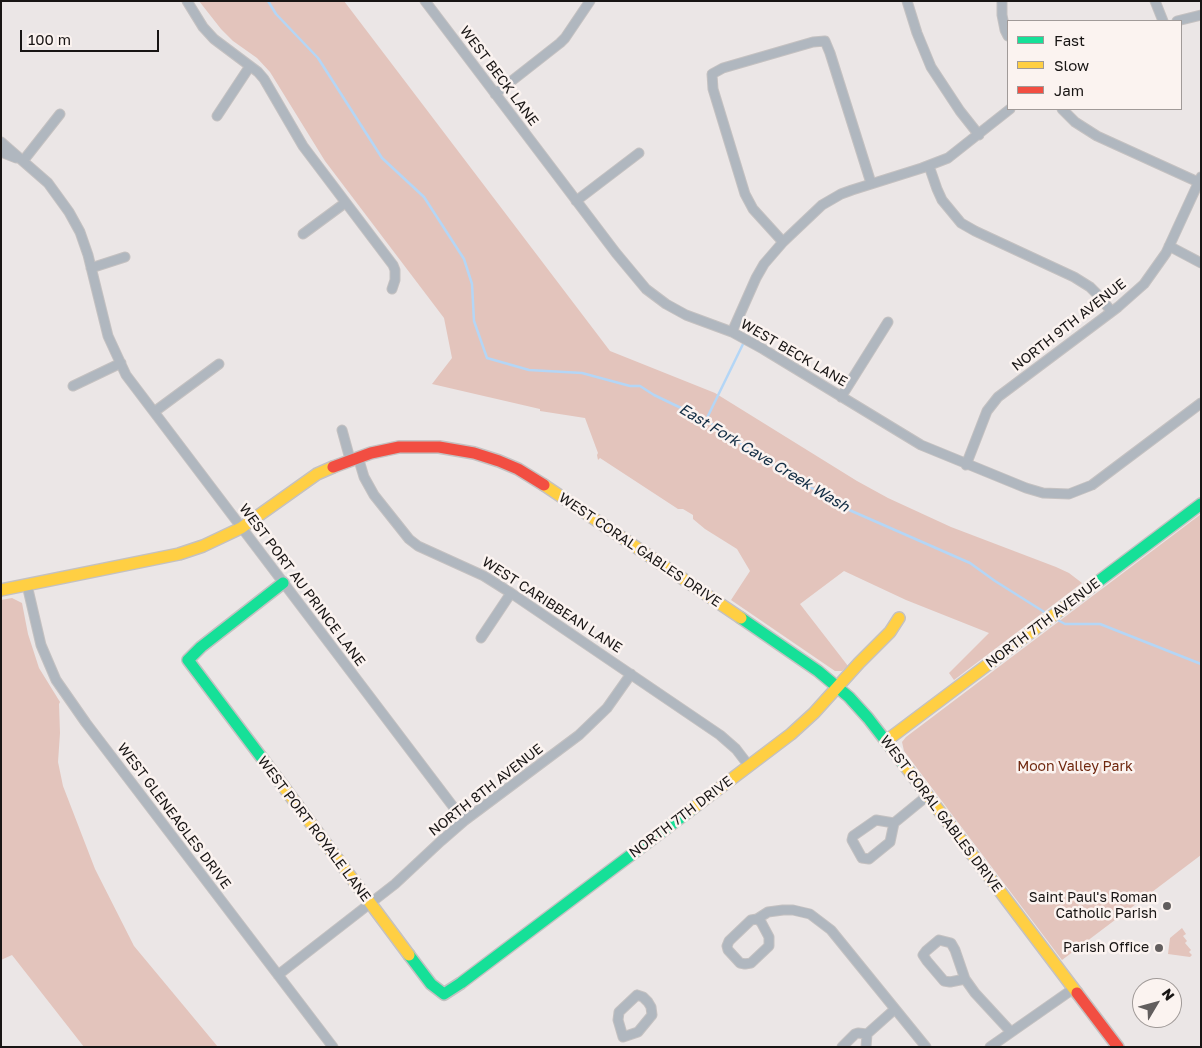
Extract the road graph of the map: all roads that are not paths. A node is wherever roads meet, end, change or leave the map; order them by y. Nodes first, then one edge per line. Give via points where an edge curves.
1 (187, 1) edge
2 (425, 1) edge
3 (590, 1) edge
4 (907, 1) edge
5 (1002, 1) edge
6 (1155, 1) edge
7 (1201, 15) edge
8 (1163, 20) edge
9 (1181, 20) edge
10 (1007, 34) edge
11 (250, 66) junction
12 (495, 94) junction
13 (1009, 110) edge
14 (1063, 110) edge
15 (60, 114) dead end
16 (217, 116) dead end
17 (979, 135) junction
18 (1, 142) edge
19 (1, 152) edge
20 (639, 153) dead end
21 (23, 160) junction
22 (929, 166) junction
23 (1199, 180) edge
24 (871, 183) junction
25 (576, 201) junction
26 (345, 203) junction
27 (303, 234) dead end
28 (783, 242) junction
29 (1169, 246) junction
30 (125, 257) dead end
31 (1201, 263) edge
32 (91, 268) junction
33 (392, 289) dead end
34 (1111, 311) junction
35 (888, 322) dead end
36 (732, 332) junction
37 (121, 363) junction
38 (219, 364) dead end
39 (73, 386) dead end
40 (841, 397) junction
41 (1201, 403) edge
42 (154, 412) junction
43 (342, 430) dead end
44 (354, 458) junction
45 (966, 464) junction
46 (1201, 504) edge
47 (241, 528) junction
48 (283, 583) junction
49 (27, 585) junction
50 (1, 590) edge
51 (511, 593) junction
52 (899, 618) dead end
53 (481, 638) dead end
54 (631, 674) junction
55 (838, 687) junction
56 (886, 741) junction
57 (749, 766) junction
58 (927, 796) junction
59 (464, 821) junction
60 (894, 823) junction
61 (370, 904) junction
62 (757, 920) junction
63 (278, 974) junction
64 (965, 979) junction
65 (1073, 989) junction
66 (444, 994) joint
67 (895, 1009) junction
68 (1011, 1032) junction
69 (867, 1034) junction
70 (622, 1037) junction
71 (993, 1046) edge
72 (333, 1047) edge
73 (618, 1047) edge
74 (842, 1047) edge
75 (866, 1047) edge
76 (926, 1047) edge
77 (1118, 1047) edge

1 - 11 street via 214,39
2 - 12 street, WEST BECK LANE
3 - 12 street via 560,44
4 - 17 street via 931,67
5 - 10 street
6 - 8 street
7 - 9 street
11 - 16 street
11 - 26 street via 264,79 299,140
12 - 25 street, WEST BECK LANE
13 - 17 street
14 - 23 street via 1083,129
15 - 21 street
17 - 22 street via 948,158
18 - 21 street, WEST PORT AU PRINCE LANE
19 - 21 street, WEST PORT AU PRINCE LANE
20 - 25 street
21 - 32 street, WEST PORT AU PRINCE LANE via 62,199 80,232
22 - 24 street
22 - 34 street via 942,200 961,223 1082,282
23 - 29 street, NORTH 9TH AVENUE
24 - 28 street via 830,200
24 - 28 street via 825,41 723,68 712,74 713,89 745,194 753,209
25 - 36 street, WEST BECK LANE via 646,289 686,315
26 - 27 street
26 - 33 street via 393,265 395,280
28 - 36 street via 756,278
29 - 31 street
29 - 34 street, NORTH 9TH AVENUE via 1144,284
30 - 32 street
32 - 37 street, WEST PORT AU PRINCE LANE via 108,336
34 - 45 street, NORTH 9TH AVENUE via 991,404
35 - 40 street
36 - 40 street, WEST BECK LANE via 764,348
37 - 39 street
37 - 42 street, WEST PORT AU PRINCE LANE via 126,375
38 - 42 street
40 - 45 street, WEST BECK LANE via 905,437
41 - 45 street, WEST BECK LANE via 1092,485 1070,494 1043,493
42 - 47 street, WEST PORT AU PRINCE LANE
43 - 44 street, WEST CARIBBEAN LANE
44 - 47 street, WEST CORAL GABLES DRIVE via 305,481
44 - 51 street, WEST CARIBBEAN LANE via 374,495 409,539
44 - 55 street, WEST CORAL GABLES DRIVE via 399,447 439,447 474,454 518,469
46 - 56 street, NORTH 7TH AVENUE
47 - 48 street, WEST PORT AU PRINCE LANE
47 - 49 street, WEST CORAL GABLES DRIVE via 179,554
48 - 59 street, WEST PORT AU PRINCE LANE
48 - 61 street, WEST PORT ROYALE LANE via 201,646 188,660
49 - 50 street, WEST CORAL GABLES DRIVE
49 - 63 street, WEST GLENEAGLES DRIVE via 41,645 56,680
51 - 53 street
51 - 54 street, WEST CARIBBEAN LANE
52 - 55 street, NORTH 7TH DRIVE via 890,632
54 - 57 street, WEST CARIBBEAN LANE via 729,741
54 - 59 street, NORTH 8TH AVENUE via 607,708 579,735
55 - 56 street, WEST CORAL GABLES DRIVE
55 - 57 street, NORTH 7TH DRIVE via 802,724
56 - 58 street, WEST CORAL GABLES DRIVE
57 - 66 street, NORTH 7TH DRIVE
58 - 60 street
58 - 65 street, WEST CORAL GABLES DRIVE
59 - 61 street, NORTH 8TH AVENUE
60 - 60 street via 876,820 853,836 862,858 869,859 890,842
61 - 63 street, NORTH 8TH AVENUE
61 - 66 street, WEST PORT ROYALE LANE via 431,984
62 - 62 street via 769,937 769,946 746,964 740,962 727,946 751,920
62 - 67 street via 768,912 783,910 817,918 831,930
63 - 72 street, WEST GLENEAGLES DRIVE
64 - 64 street via 951,943 939,940 926,951 927,961 944,980
64 - 68 street
65 - 68 street
65 - 77 street, WEST CORAL GABLES DRIVE
67 - 69 street
67 - 76 street
68 - 71 street
69 - 74 street via 855,1034
69 - 75 street
70 - 70 street via 638,1032 652,1015 651,1007 640,995 619,1012
70 - 73 street

